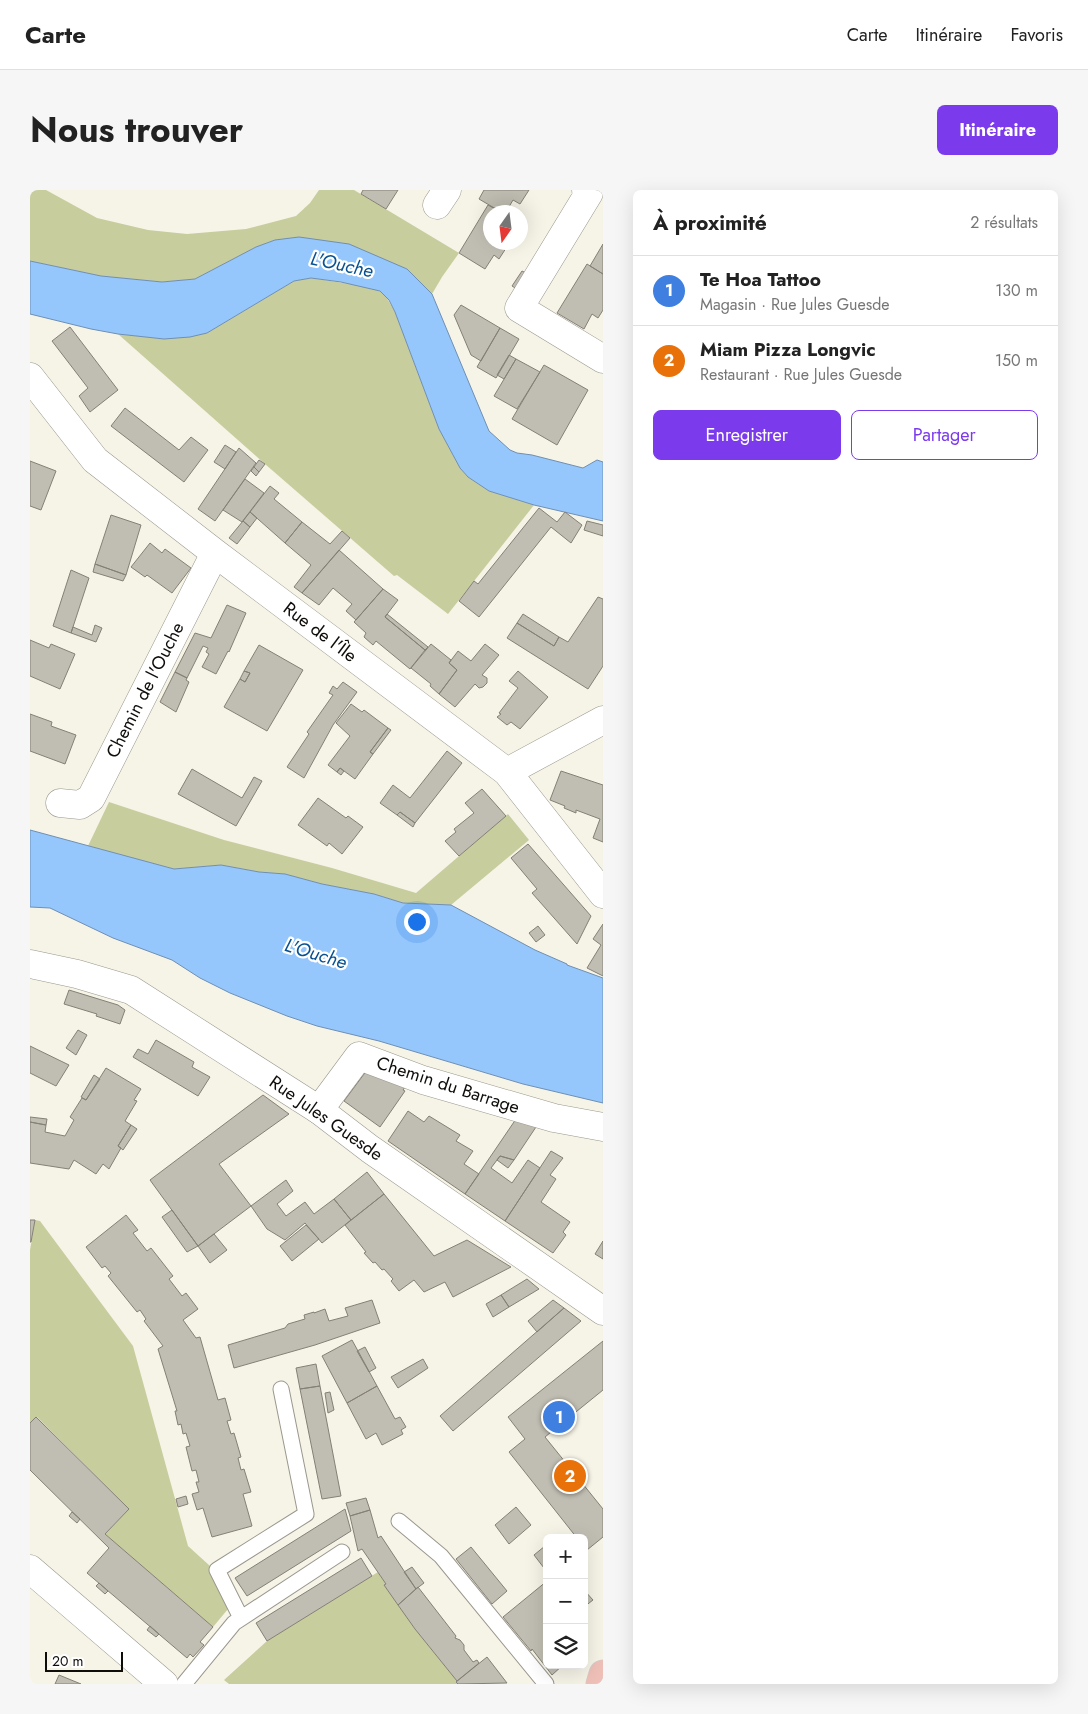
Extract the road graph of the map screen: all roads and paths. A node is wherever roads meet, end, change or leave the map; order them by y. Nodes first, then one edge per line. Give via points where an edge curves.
1 (586, 190) edge
2 (603, 359) edge
3 (30, 377) edge
4 (214, 553) junction
5 (603, 720) edge
6 (508, 772) junction
7 (60, 802) dead end
8 (603, 894) edge
9 (30, 964) edge
10 (319, 1110) junction
11 (603, 1127) edge
12 (603, 1311) edge
13 (281, 1389) dead end
14 (398, 1521) dead end
15 (342, 1552) dead end
16 (30, 1569) edge
17 (241, 1618) junction
18 (603, 1674) edge
19 (164, 1684) edge
20 (184, 1684) edge
21 (546, 1684) edge
22 (600, 1684) edge

1 - 2 street via 589,193 519,308
3 - 4 street, Rue de l'Île via 95,460
4 - 6 street, Rue de l'Île
4 - 7 street, Chemin de l'Ouche via 91,798 80,805
5 - 6 street
6 - 8 street, Rue de l'Île
9 - 10 street, Rue Jules Guesde via 131,990
10 - 11 street, Chemin du Barrage via 359,1056 423,1080 554,1118
10 - 12 street, Rue Jules Guesde
13 - 17 lane via 306,1514 217,1570
14 - 21 lane via 441,1556
15 - 17 lane
16 - 19 street
17 - 20 lane
18 - 22 main road

